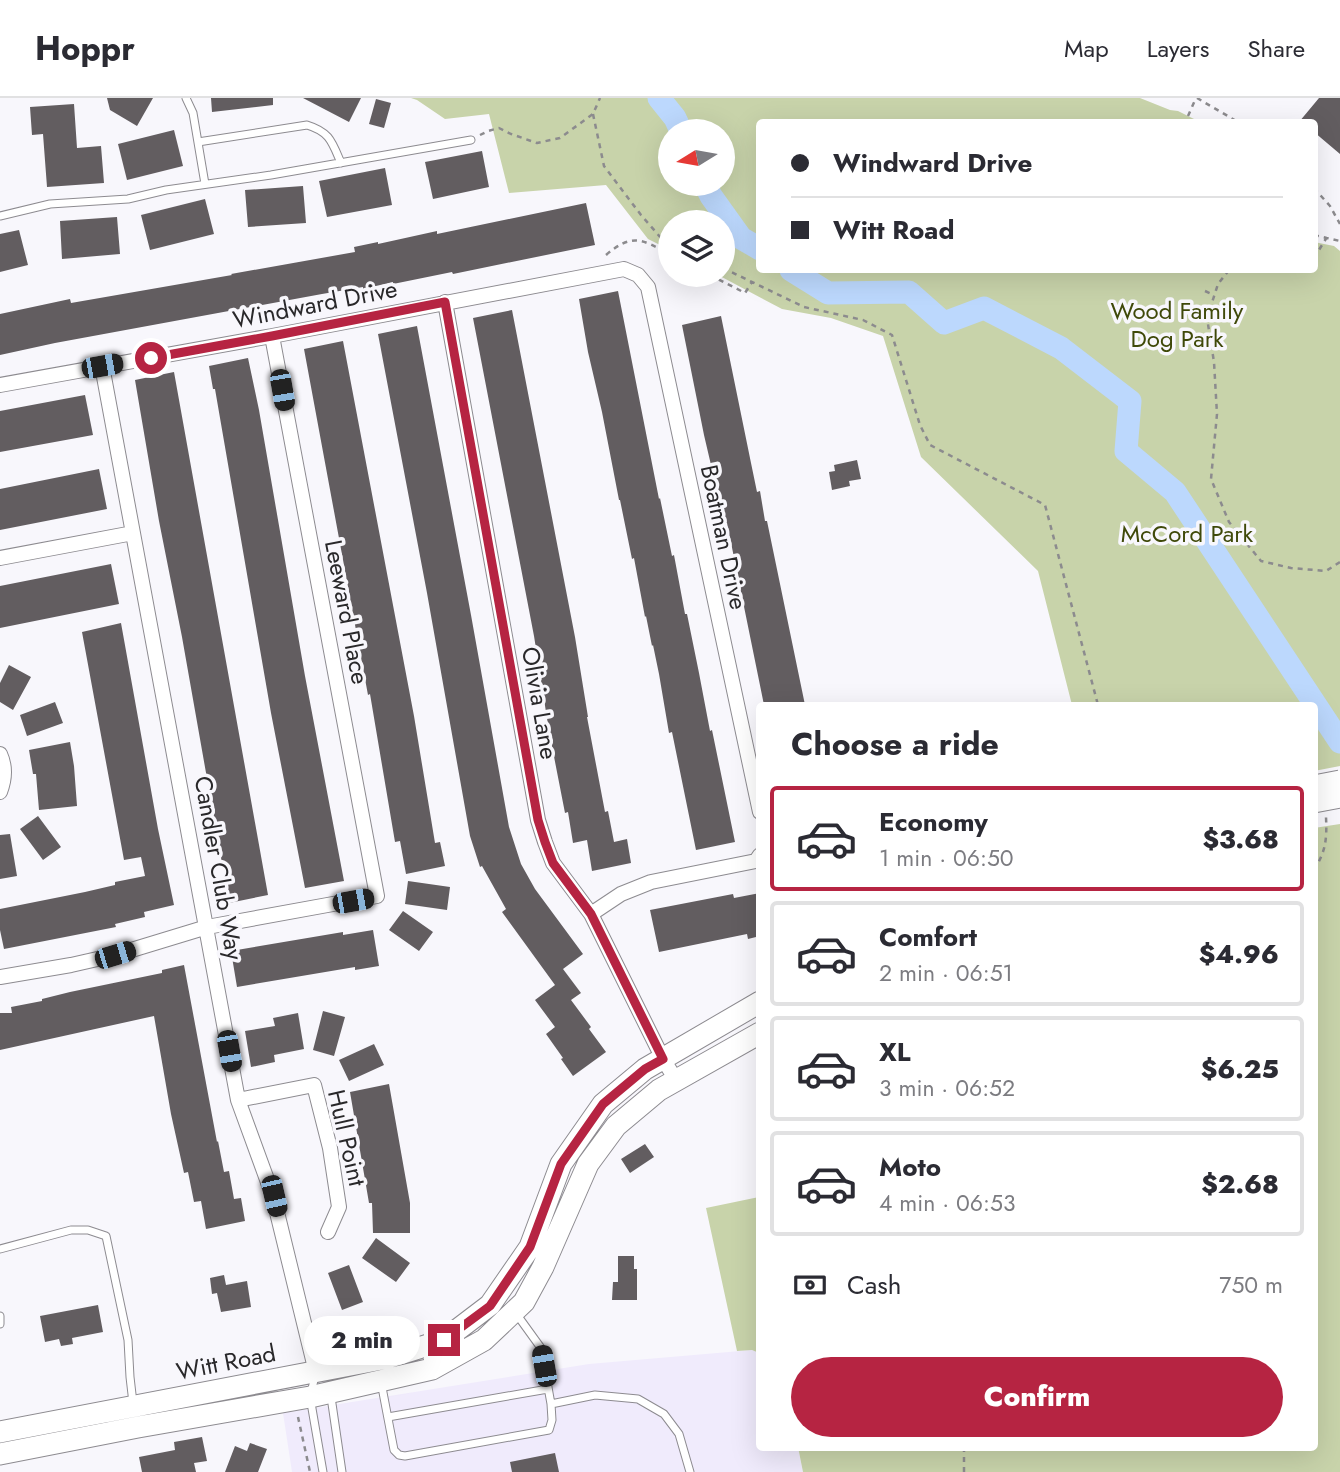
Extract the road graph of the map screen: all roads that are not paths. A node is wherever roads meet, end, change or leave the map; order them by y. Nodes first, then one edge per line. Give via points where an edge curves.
1 (186, 98) edge
2 (471, 140) road end
3 (198, 142) junction
4 (341, 163) junction
5 (205, 184) junction
6 (0, 216) edge
7 (638, 275) joint
8 (445, 302) junction
9 (272, 336) junction
10 (102, 366) junction
11 (0, 385) edge
12 (133, 533) junction
13 (0, 558) edge
14 (0, 754) edge
15 (1340, 781) edge
16 (1318, 785) edge
17 (0, 792) edge
18 (756, 793) edge
19 (1340, 797) edge
20 (1318, 801) edge
21 (756, 858) edge
22 (591, 914) junction
23 (207, 927) junction
24 (0, 977) edge
25 (756, 1004) edge
26 (756, 1035) edge
27 (663, 1059) junction
28 (676, 1080) junction
29 (238, 1100) junction
30 (542, 1213) junction
31 (563, 1223) junction
32 (328, 1232) dead end
33 (0, 1249) edge
34 (497, 1295) junction
35 (514, 1311) junction
36 (0, 1316) edge
37 (0, 1324) edge
38 (316, 1372) junction
39 (381, 1380) junction
40 (548, 1389) junction
41 (320, 1394) junction
42 (551, 1404) junction
43 (136, 1416) junction
44 (388, 1417) junction
45 (1, 1427) edge
46 (0, 1454) edge
47 (323, 1472) edge
48 (342, 1472) edge
49 (691, 1472) edge

1 - 3 lane
2 - 4 lane
3 - 4 lane via 307,125 322,130 331,140
3 - 5 lane
4 - 5 lane
5 - 6 lane via 128,199 50,204
7 - 8 street, Windward Drive via 624,269
7 - 18 street, Boatman Drive via 648,287
8 - 9 street, Windward Drive
8 - 22 street, Olivia Lane via 538,820 553,863
9 - 10 street, Windward Drive
9 - 23 street, Leeward Place via 377,896
10 - 11 street, Windward Drive
10 - 12 street, Candler Club Way
12 - 13 street
12 - 23 street, Candler Club Way
14 - 17 street via 5,779
15 - 16 street, bridge
19 - 20 street, bridge
21 - 22 street via 652,882 621,894
22 - 27 street, Olivia Lane
23 - 24 street via 115,955
23 - 29 street, Candler Club Way
25 - 27 street, Witt Road
26 - 28 street, Witt Road
27 - 28 street, Olivia Lane
27 - 30 street, Witt Road via 603,1104 561,1164
28 - 31 street, Witt Road via 615,1126 588,1164
29 - 32 street, Hull Point via 314,1085 339,1208
29 - 38 street, Candler Club Way via 274,1196
30 - 31 street
30 - 34 street, Witt Road via 530,1247
31 - 35 street, Witt Road via 524,1302
33 - 43 lane via 71,1230 106,1236 128,1340
34 - 35 lane
34 - 38 street, Witt Road via 490,1306 444,1340
35 - 39 street, Witt Road via 484,1340 432,1369
35 - 40 lane via 541,1348
36 - 37 lane
38 - 41 lane
38 - 41 lane
38 - 43 street, Witt Road
39 - 41 street, Witt Road
39 - 44 lane
40 - 42 lane
40 - 44 lane
41 - 43 street, Witt Road
41 - 47 lane
41 - 48 lane
42 - 44 lane via 549,1430 405,1456 394,1450
42 - 49 lane via 595,1395 638,1399 672,1424
43 - 45 street, Witt Road
43 - 46 street, Witt Road

